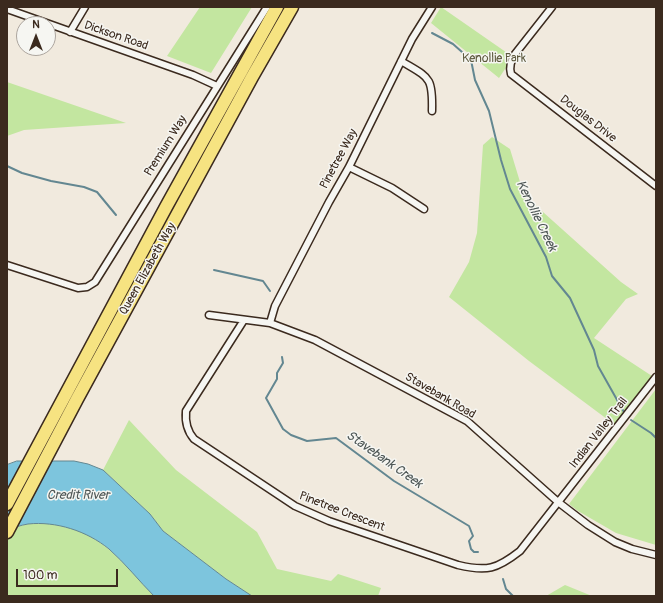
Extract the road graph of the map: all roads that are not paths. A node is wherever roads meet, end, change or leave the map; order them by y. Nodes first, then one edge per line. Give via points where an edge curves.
1 (85, 7) edge
2 (267, 7) edge
3 (277, 7) edge
4 (292, 7) edge
5 (432, 7) edge
6 (552, 7) edge
7 (7, 9) edge
8 (70, 32) junction
9 (401, 61) junction
10 (217, 86) junction
11 (432, 111) dead end
12 (349, 167) junction
13 (656, 186) edge
14 (424, 209) dead end
15 (7, 265) edge
16 (209, 315) dead end
17 (244, 320) junction
18 (270, 323) junction
19 (656, 377) edge
20 (71, 396) junction
21 (558, 502) junction
22 (7, 504) edge
23 (7, 532) edge
24 (656, 555) edge

1 - 8 street
2 - 10 street, Premium Way
3 - 20 highway, Queen Elizabeth Way via 166,207
4 - 20 highway, Queen Elizabeth Way
5 - 9 street, Pinetree Way
6 - 13 street, Douglas Drive via 511,60 511,74
7 - 8 street, Dickson Road
8 - 10 street, Dickson Road via 193,75
9 - 11 street via 427,78 431,84
9 - 12 street, Pinetree Way
10 - 15 street, Premium Way via 91,286 78,288
12 - 14 street via 392,188
12 - 18 street, Pinetree Way via 275,306
16 - 17 street, Stavebank Road
17 - 18 street, Stavebank Road
17 - 21 street, Pinetree Crescent via 186,411 189,434 295,506 329,521 458,565 487,569 499,566 520,551
18 - 21 street, Stavebank Road via 316,340 467,420
19 - 21 street, Indian Valley Trail
20 - 22 highway, Queen Elizabeth Way
20 - 23 highway, Queen Elizabeth Way
21 - 24 street, Stavebank Road via 615,542

